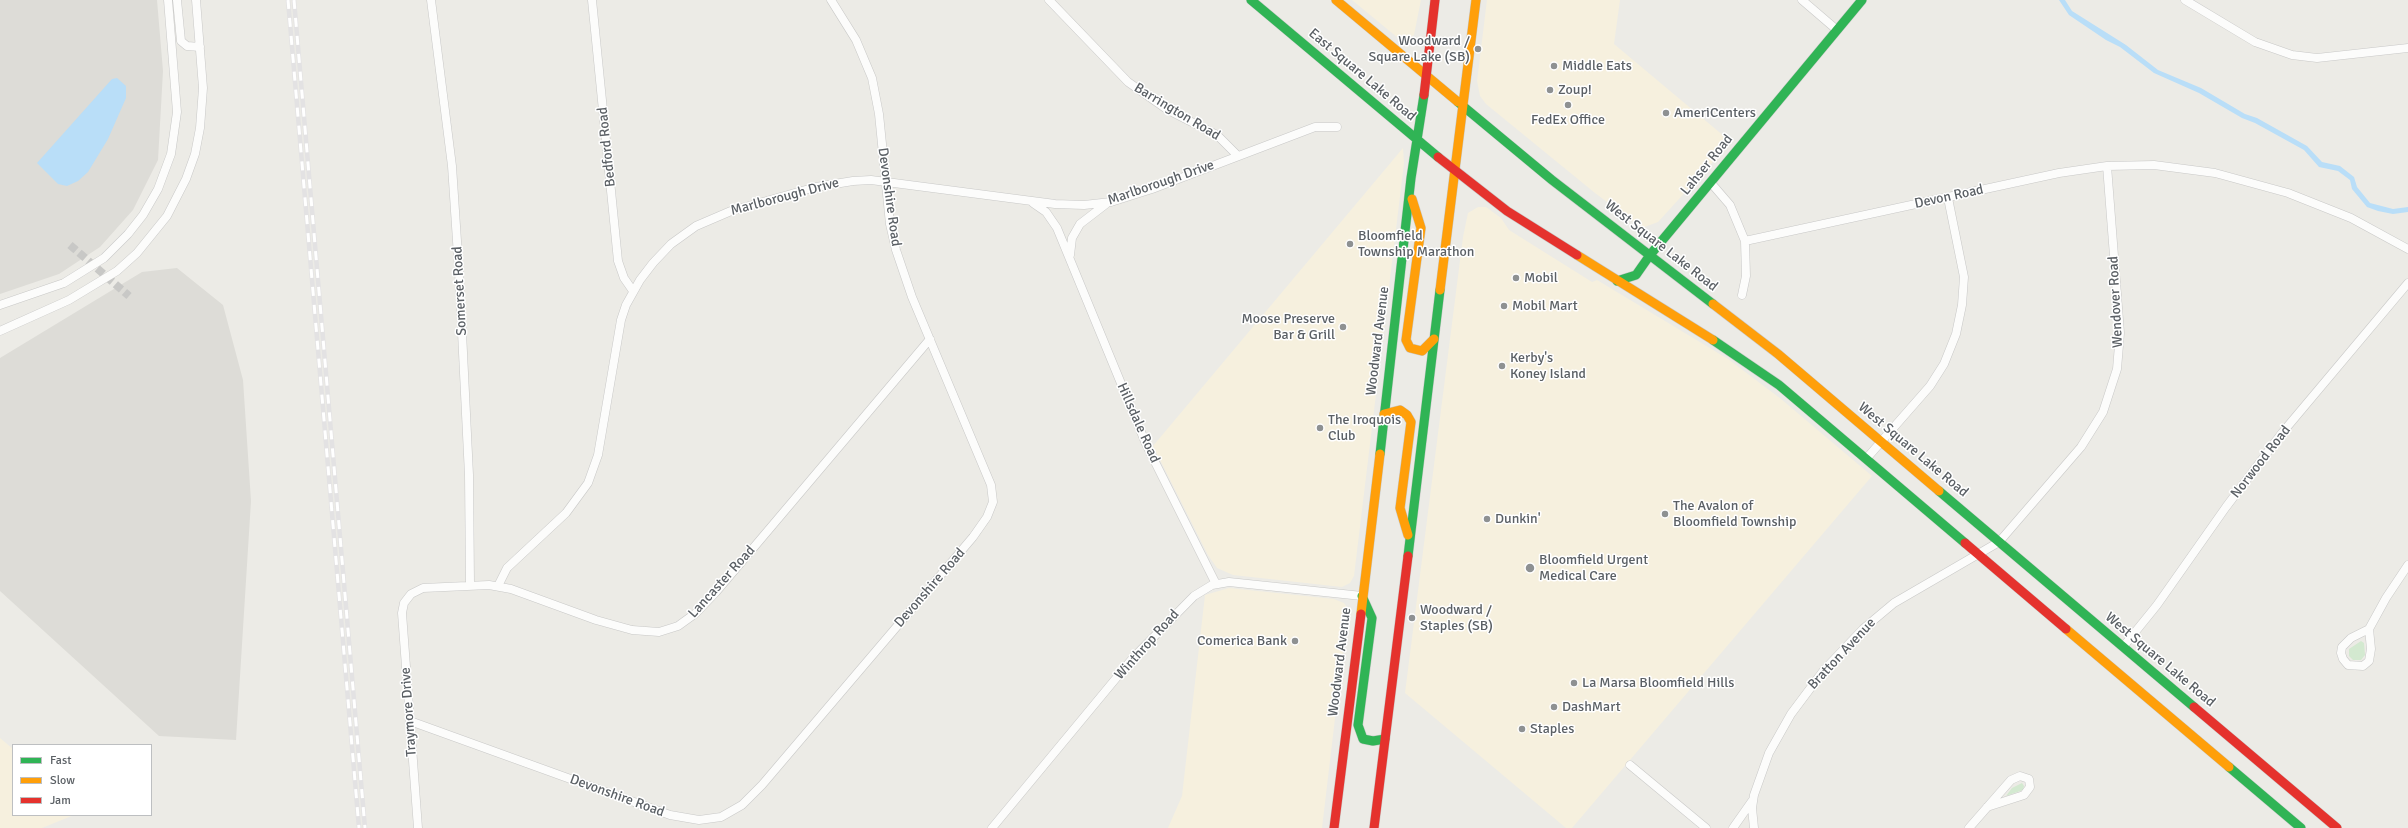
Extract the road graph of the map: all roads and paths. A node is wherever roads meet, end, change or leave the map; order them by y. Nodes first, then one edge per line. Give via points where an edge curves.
1 (168, 0) edge
2 (177, 0) edge
3 (196, 0) edge
4 (431, 0) edge
5 (592, 0) edge
6 (831, 0) edge
7 (1049, 0) edge
8 (1336, 0) edge
9 (1435, 0) edge
10 (1472, 0) edge
11 (1476, 0) edge
12 (1802, 0) edge
13 (1862, 0) edge
14 (2185, 0) edge
15 (1254, 1) edge
16 (1475, 10) junction
17 (1838, 30) junction
18 (200, 47) junction
19 (2408, 48) edge
20 (1427, 76) junction
21 (1463, 105) junction
22 (1337, 127) dead end
23 (1418, 140) junction
24 (1238, 156) junction
25 (2108, 166) junction
26 (1455, 171) junction
27 (885, 182) junction
28 (1711, 183) junction
29 (1410, 194) junction
30 (1948, 198) junction
31 (1028, 201) junction
32 (1111, 202) junction
33 (1745, 242) junction
34 (2408, 249) edge
35 (1650, 255) junction
36 (1070, 258) junction
37 (1617, 281) junction
38 (2408, 283) edge
39 (633, 291) junction
40 (1742, 295) dead end
41 (0, 306) edge
42 (0, 331) edge
43 (930, 339) junction
44 (1434, 339) junction
45 (1384, 414) junction
46 (1882, 442) junction
47 (1866, 459) junction
48 (1410, 540) junction
49 (1999, 542) junction
50 (1978, 554) junction
51 (2408, 565) edge
52 (470, 584) junction
53 (1216, 584) junction
54 (498, 586) junction
55 (1362, 596) junction
56 (408, 597) joint
57 (2369, 629) junction
58 (2123, 647) junction
59 (410, 721) junction
60 (1385, 739) junction
61 (1630, 766) dead end
62 (1754, 796) junction
63 (1987, 807) junction
64 (418, 828) edge
65 (992, 828) edge
66 (1334, 828) edge
67 (1374, 828) edge
68 (1706, 828) edge
69 (1733, 828) edge
70 (1754, 828) edge
71 (1969, 828) edge
72 (2300, 828) edge
73 (2337, 828) edge

1 - 41 street via 177,112 171,154 158,189 143,215 104,258 64,283
2 - 18 street via 181,41 187,46
3 - 18 street
4 - 52 street, Somerset Road via 452,166 459,263 469,475
5 - 39 street, Bedford Road via 618,261 624,278
6 - 27 street, Devonshire Road via 856,40 872,78 879,114
7 - 24 street, Barrington Road via 1128,82 1168,110 1218,135
8 - 20 main road
9 - 20 main road, Woodward Avenue
10 - 16 main road
11 - 16 main road
12 - 17 street
13 - 17 main road, Lahser Road
14 - 19 street via 2255,42 2292,55 2317,58
15 - 23 main road, East Square Lake Road
16 - 21 main road
17 - 28 main road, Lahser Road
18 - 42 street via 203,88 195,154 186,179 167,216 137,254 117,271 69,300
20 - 21 main road
20 - 23 main road, Woodward Avenue
21 - 26 main road
21 - 35 main road, West Square Lake Road via 1552,180
22 - 24 street, Marlborough Drive via 1315,127
23 - 26 main road, East Square Lake Road
23 - 29 main road, Woodward Avenue
24 - 32 street, Marlborough Drive
25 - 30 street, Devon Road via 2059,173
25 - 34 street, Devon Road via 2154,165 2215,173 2288,193 2351,218
25 - 49 street, Wendover Road via 2120,333 2113,386 2103,412 2088,437
26 - 37 main road via 1518,219
26 - 44 main road
27 - 31 street, Marlborough Drive
27 - 39 street, Marlborough Drive via 862,180 825,184 710,219 689,230 671,244 653,263
27 - 43 street, Devonshire Road via 896,250
28 - 33 street via 1730,205
28 - 35 main road, Lahser Road
29 - 44 main road via 1420,228 1406,340 1410,348 1422,350
29 - 45 main road, Woodward Avenue
30 - 33 street, Devon Road
30 - 46 street via 1964,277 1956,334 1944,364 1930,386
31 - 32 street, Marlborough Drive via 1068,205
31 - 36 street, Hillsdale Road via 1048,214
32 - 36 street, Hillsdale Road via 1092,213 1080,224 1072,238
33 - 40 street via 1746,276
35 - 37 main road, Lahser Road via 1636,275
35 - 46 main road, West Square Lake Road via 1760,340
36 - 53 street, Hillsdale Road via 1146,444
37 - 47 main road via 1756,368
38 - 58 street, Norwood Road via 2282,433 2157,605
39 - 54 street, Marlborough Drive via 621,320 598,455 592,475 570,509 511,563 502,574
43 - 54 street, Lancaster Road via 711,597 696,613 678,626 659,632 632,630
43 - 59 street, Devonshire Road via 991,485 991,510 973,537 773,773 755,794 734,811 706,820 679,817
44 - 48 main road
45 - 48 main road via 1400,410 1411,422 1400,508
45 - 55 main road, Woodward Avenue
46 - 47 street
46 - 49 main road, West Square Lake Road
47 - 50 main road
48 - 60 main road
49 - 50 street, Wendover Road
49 - 58 main road, West Square Lake Road
50 - 62 street, Bratton Avenue via 1894,603 1846,646 1812,685 1784,724 1769,753
50 - 72 main road
51 - 57 street
52 - 54 street, Lancaster Road
52 - 56 street, Lancaster Road via 423,588
53 - 55 street, Winthrop Road via 1229,582
53 - 65 street, Winthrop Road via 1188,601 1137,654
55 - 60 main road via 1372,618 1358,725 1363,739
55 - 66 main road, Woodward Avenue
56 - 59 street, Traymore Drive via 402,613
57 - 57 street via 2351,638 2342,647 2343,659 2354,667 2363,666 2369,661
58 - 73 main road, West Square Lake Road
59 - 64 street, Traymore Drive
60 - 67 main road
61 - 68 street
62 - 69 street, Bratton Avenue
62 - 70 street, Bratton Avenue
63 - 63 street via 2024,795 2030,787 2030,781 2023,776 2014,777
63 - 71 street

